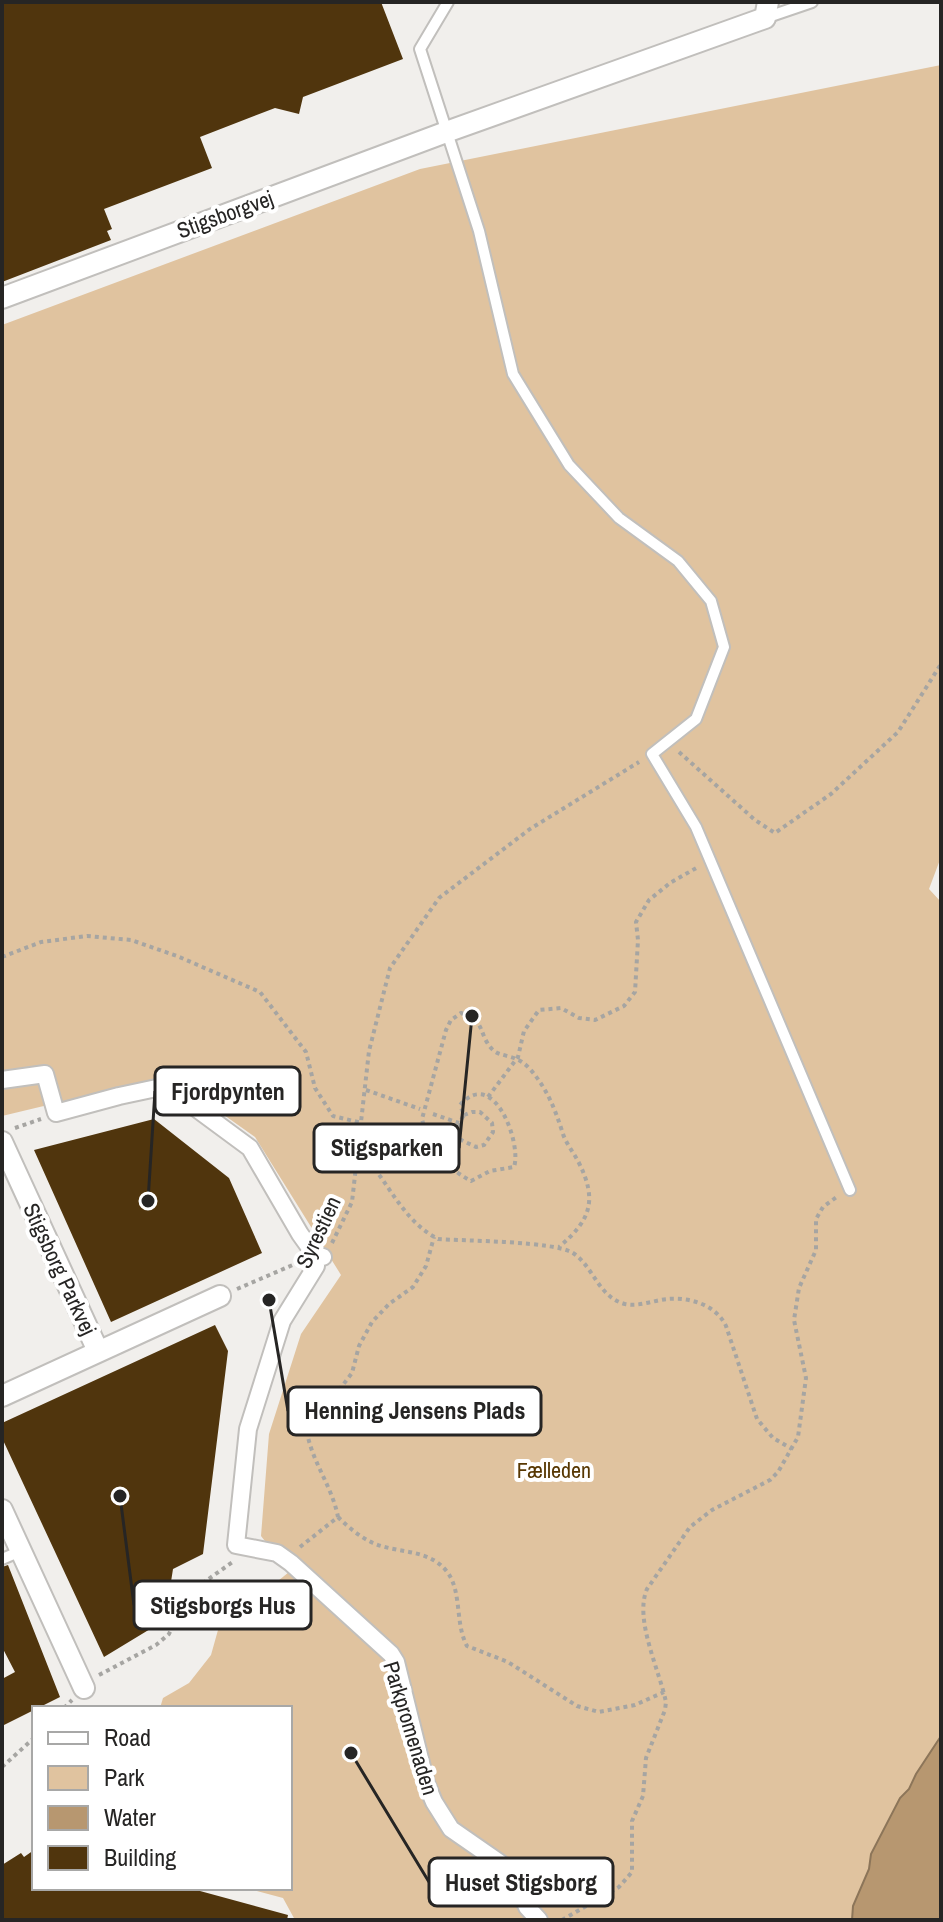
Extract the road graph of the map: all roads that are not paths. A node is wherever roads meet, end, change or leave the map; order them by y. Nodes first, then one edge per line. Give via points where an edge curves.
1 (448, 2) edge
2 (812, 2) edge
3 (766, 10) edge
4 (449, 131) junction
5 (2, 298) edge
6 (2, 1080) edge
7 (2, 1142) edge
8 (850, 1190) road end
9 (220, 1296) road end
10 (98, 1351) junction
11 (2, 1396) edge
12 (2, 1510) edge
13 (11, 1555) edge
14 (84, 1688) road end
15 (539, 1920) edge

1 - 4 lane via 420,49
2 - 3 lane
3 - 4 street, Stigsborgvej
4 - 5 street, Stigsborgvej
4 - 8 lane via 513,374 569,465 619,518 678,561 711,601 724,647 696,719 652,754 696,827
6 - 15 street, Parkpromenaden via 45,1074 56,1113 166,1086 250,1148 320,1256 282,1321 248,1429 236,1545 277,1553 291,1563 396,1662 434,1802 451,1829 513,1876
7 - 10 street, Stigsborg Parkvej
9 - 10 street, Stigsborg Parkvej
10 - 11 street, Stigsborg Parkvej
12 - 13 street
13 - 14 street

